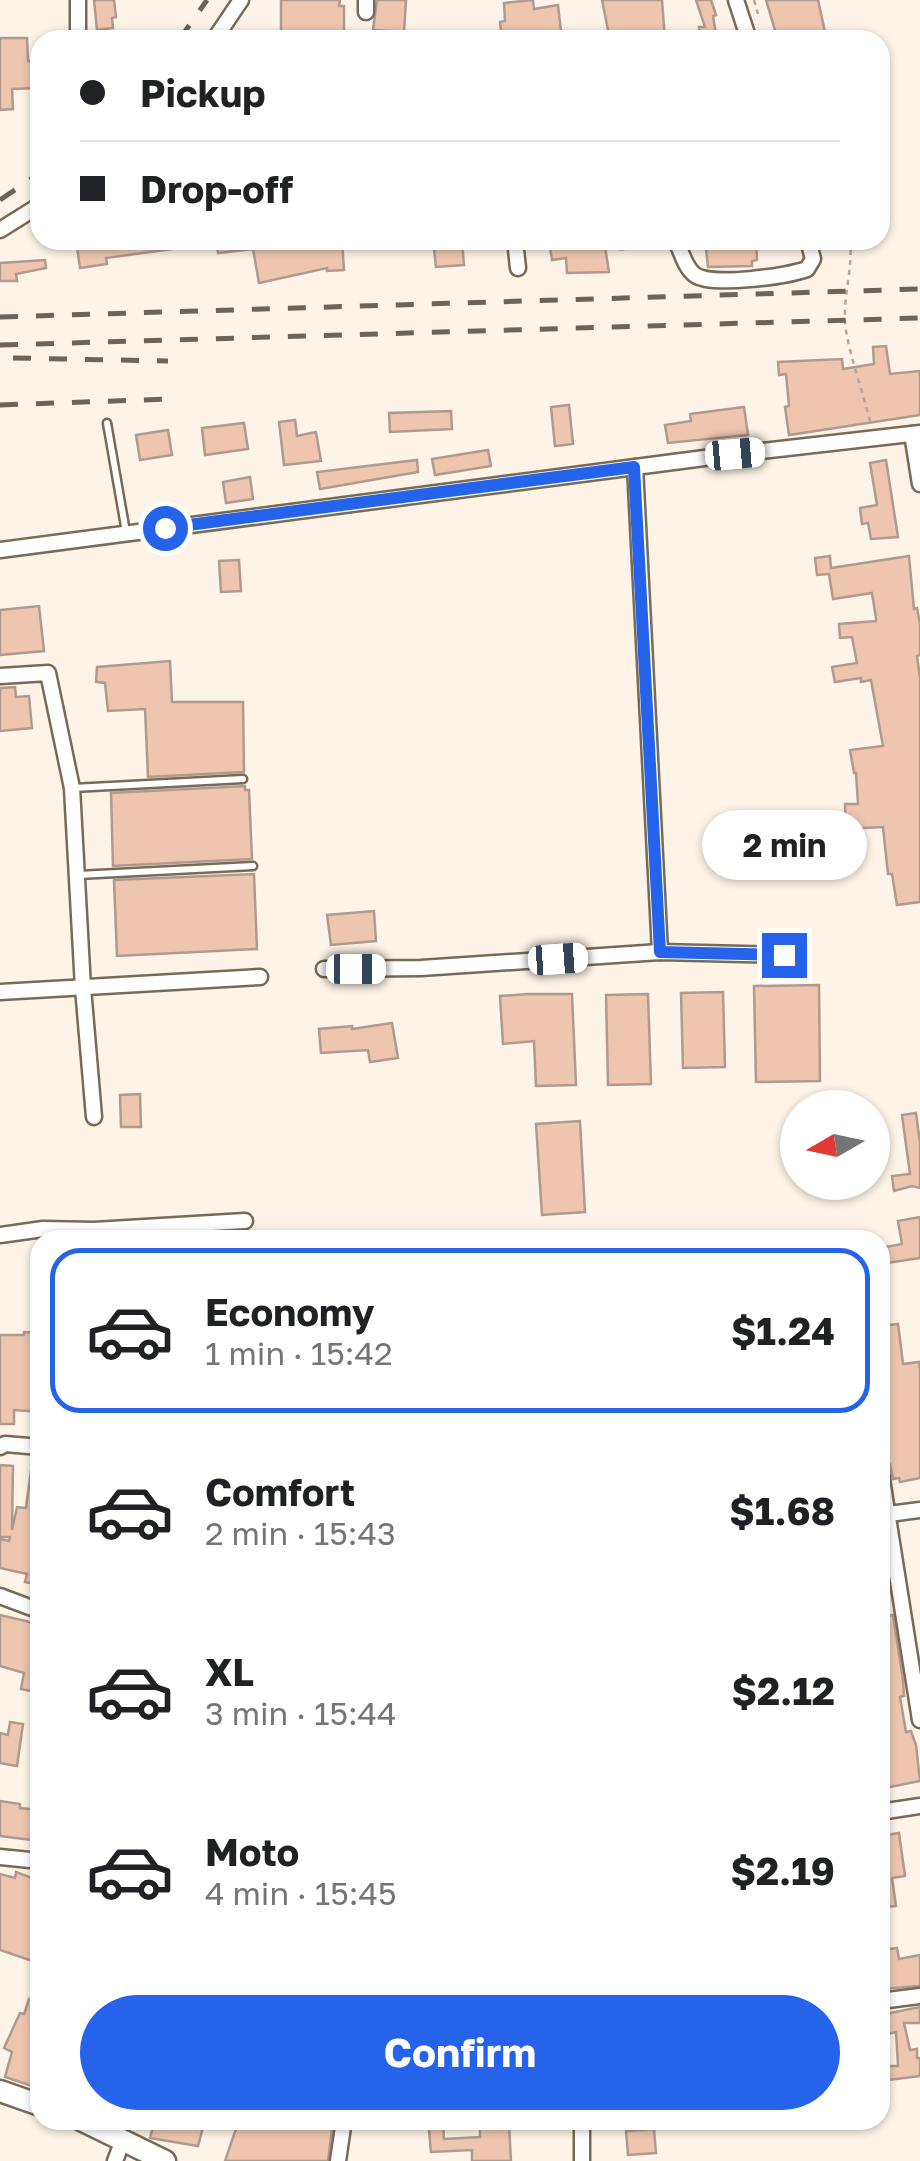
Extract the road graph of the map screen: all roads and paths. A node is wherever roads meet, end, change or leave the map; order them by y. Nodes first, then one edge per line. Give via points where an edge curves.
1 (78, 0) edge
2 (240, 0) edge
3 (736, 0) edge
4 (78, 30) edge
5 (220, 30) edge
6 (745, 30) edge
7 (30, 211) edge
8 (0, 230) edge
9 (515, 250) edge
10 (680, 250) edge
11 (810, 250) edge
12 (851, 250) edge
13 (518, 268) dead end
14 (107, 424) dead end
15 (916, 433) edge
16 (874, 437) junction
17 (634, 467) junction
18 (920, 484) edge
19 (126, 533) junction
20 (0, 550) edge
21 (0, 676) edge
22 (243, 779) dead end
23 (72, 788) junction
24 (253, 866) dead end
25 (76, 875) junction
26 (660, 952) junction
27 (784, 955) dead end
28 (324, 969) dead end
29 (260, 977) dead end
30 (83, 988) junction
31 (0, 992) edge
32 (94, 1117) dead end
33 (245, 1221) dead end
34 (36, 1230) edge
35 (94, 1230) edge
36 (94, 1230) edge
37 (30, 1231) edge
38 (0, 1235) edge
39 (30, 1446) edge
40 (0, 1447) edge
41 (920, 1510) edge
42 (890, 1513) edge
43 (890, 1548) edge
44 (0, 1596) edge
45 (30, 1607) edge
46 (920, 1720) edge
47 (920, 1806) edge
48 (890, 1810) edge
49 (0, 1856) edge
50 (30, 1860) edge
51 (920, 1996) edge
52 (890, 2000) edge
53 (0, 2092) edge
54 (30, 2102) edge
55 (102, 2130) edge
56 (343, 2130) edge
57 (582, 2130) edge
58 (123, 2140) junction
59 (116, 2161) edge
60 (165, 2161) edge
61 (338, 2161) edge
62 (582, 2161) edge

1 - 4 street
2 - 5 street
3 - 6 street
7 - 8 street
9 - 13 street
10 - 11 street via 688,269 706,281 792,275 807,269
12 - 16 path via 844,320
14 - 19 lane
15 - 16 street
15 - 18 street
16 - 17 street
17 - 19 street
17 - 26 street
19 - 20 street
21 - 23 street via 48,673
22 - 23 lane
23 - 25 street
24 - 25 lane
25 - 30 street
26 - 27 street
26 - 28 street
29 - 30 street
30 - 31 street
30 - 32 street
33 - 36 street
34 - 35 street
37 - 38 street
39 - 40 street
41 - 42 street
43 - 46 street
44 - 45 street
47 - 48 street
49 - 50 street
51 - 52 street
53 - 54 main road
55 - 58 main road
56 - 61 street
57 - 62 street
58 - 59 street
58 - 60 main road

